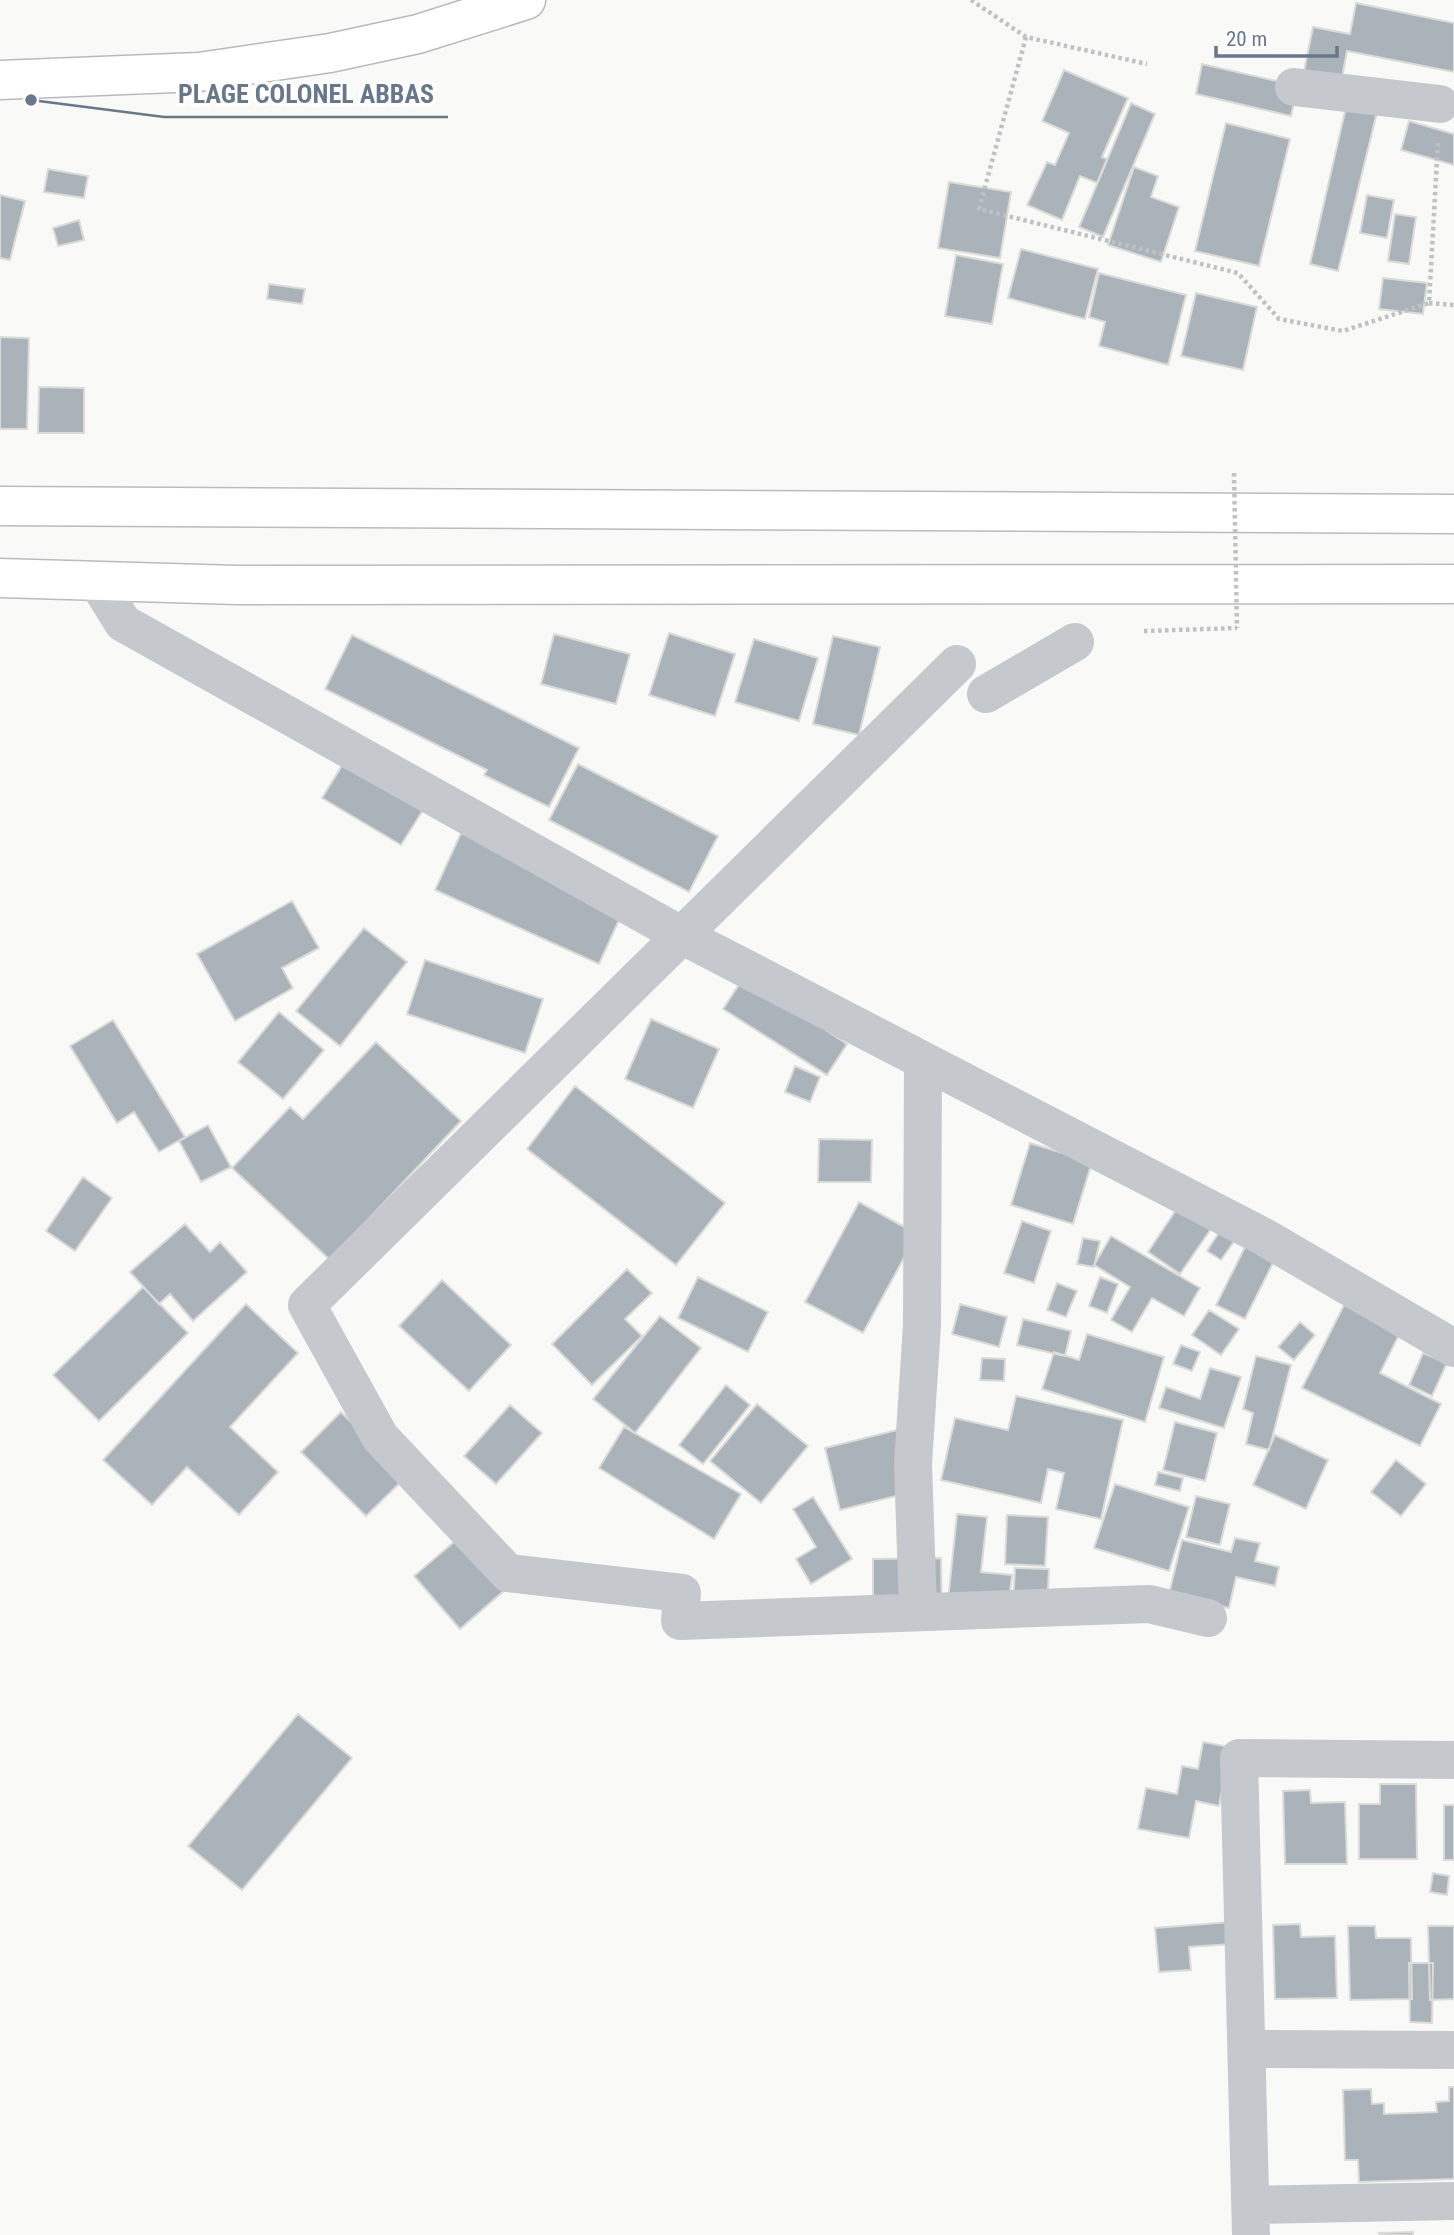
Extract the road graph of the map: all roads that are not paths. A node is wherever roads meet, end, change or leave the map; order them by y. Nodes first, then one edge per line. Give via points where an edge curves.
1 (526, 0) edge
2 (0, 80) edge
3 (1294, 87) dead end
4 (1440, 104) road end
5 (0, 488) edge
6 (0, 506) edge
7 (360, 508) junction
8 (1454, 514) edge
9 (0, 578) edge
10 (97, 581) junction
11 (1454, 584) edge
12 (1075, 642) dead end
13 (957, 664) dead end
14 (986, 694) dead end
15 (681, 935) junction
16 (923, 1061) junction
17 (1454, 1348) edge
18 (918, 1610) junction
19 (1208, 1618) dead end
20 (1454, 1760) edge
21 (1248, 2049) junction
22 (1454, 2050) edge
23 (1454, 2201) edge
24 (1251, 2220) edge

1 - 2 main road via 418,34 304,57 199,72
3 - 4 street
5 - 7 main road via 202,493
6 - 7 main road
7 - 8 main road
9 - 10 main road
10 - 11 main road via 237,585
10 - 15 street via 123,623
12 - 14 street
13 - 15 street
15 - 16 street
15 - 18 street via 307,1305 380,1437 508,1573 682,1593 680,1621
16 - 17 street via 1264,1237
16 - 18 street via 922,1325 913,1464
18 - 19 street via 1149,1604
20 - 21 street via 1239,1758
21 - 22 street
21 - 24 street
23 - 24 street

